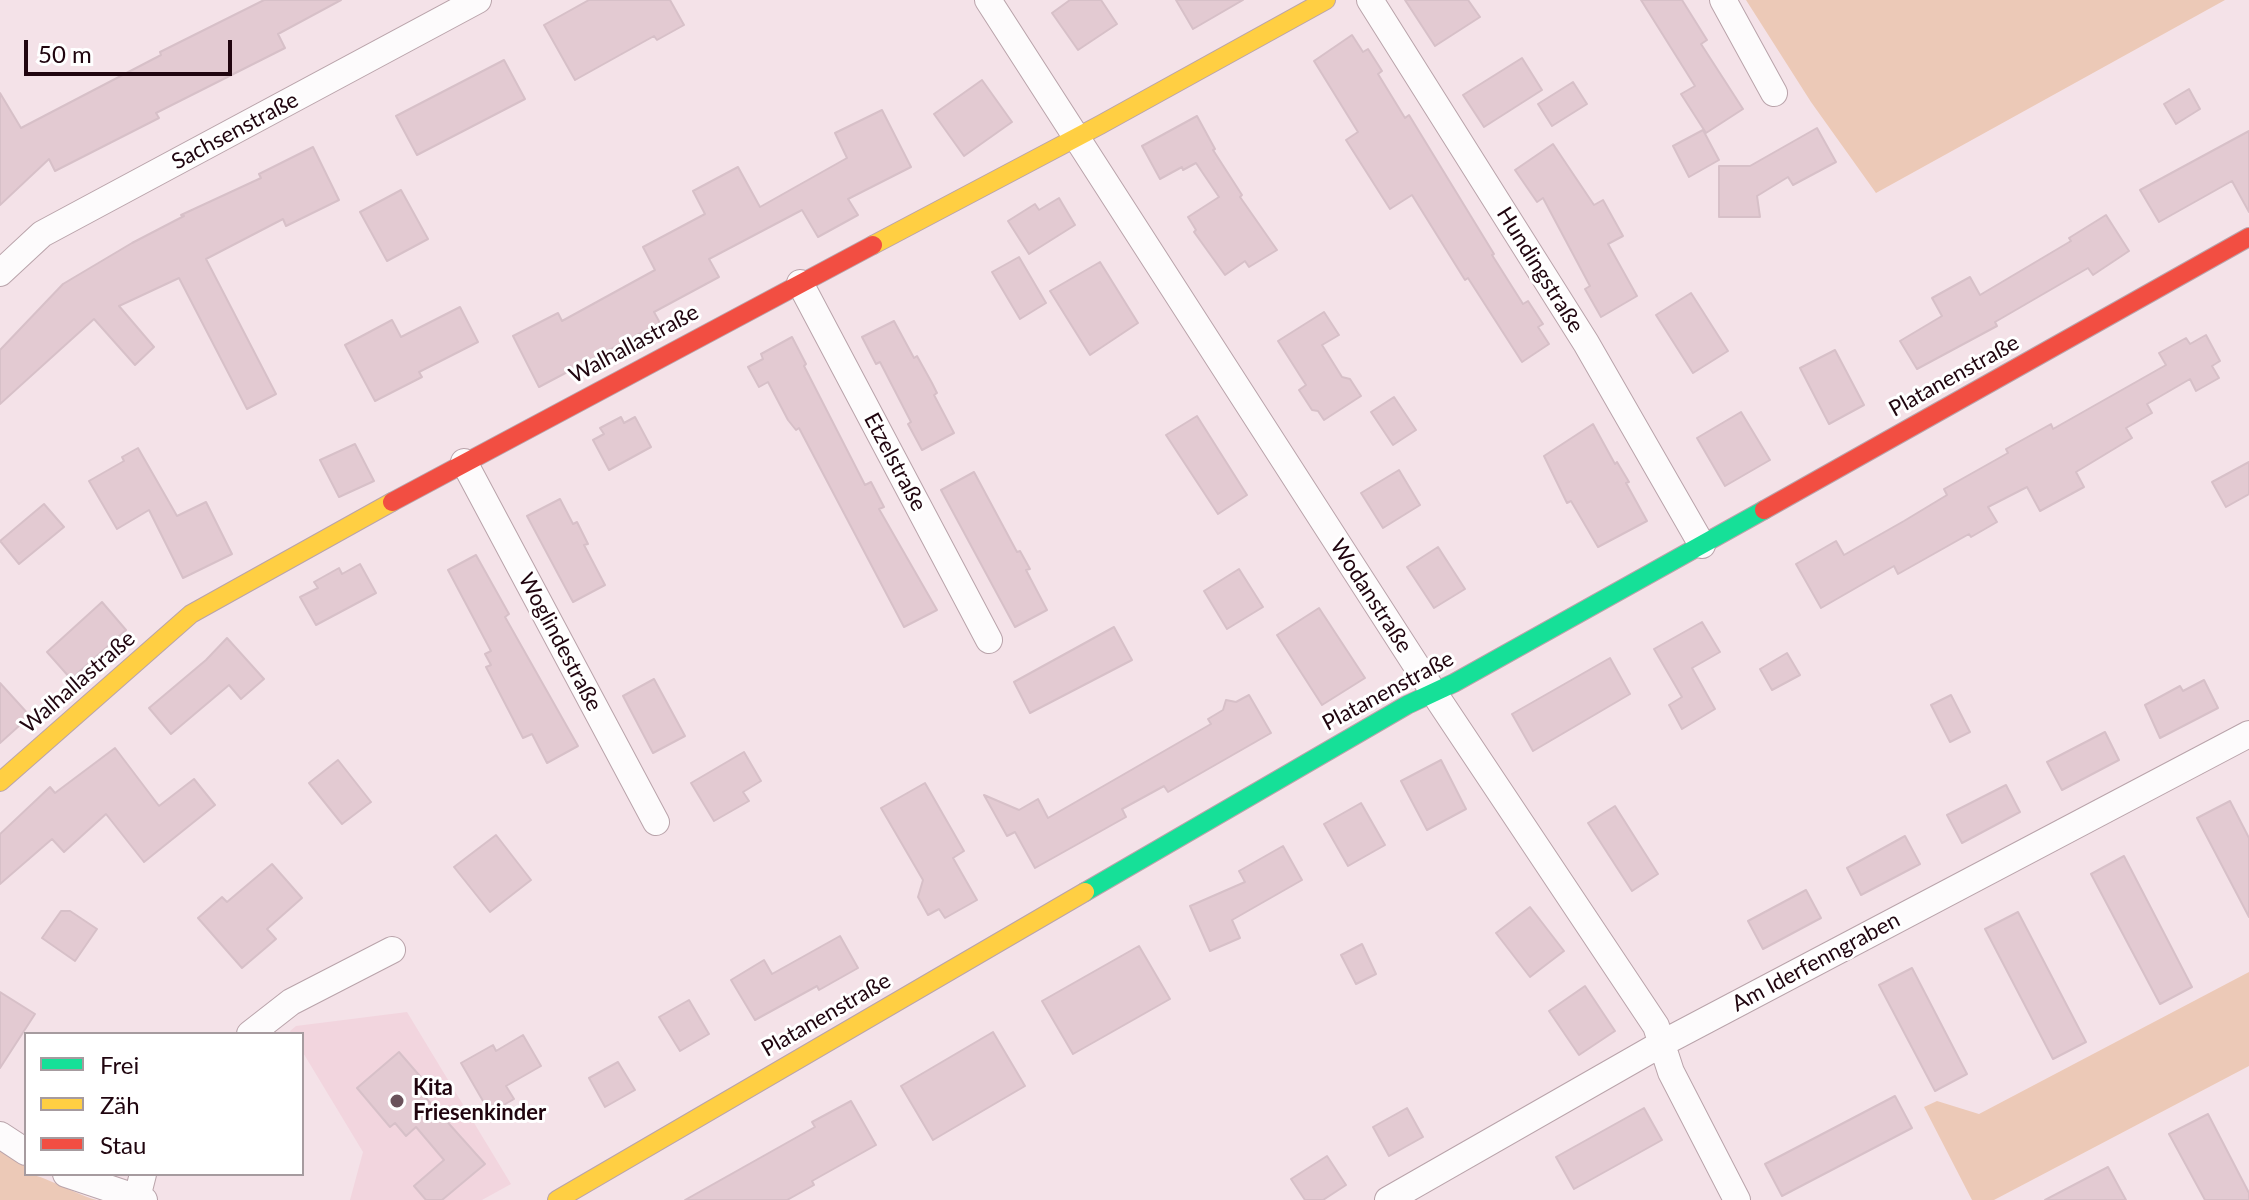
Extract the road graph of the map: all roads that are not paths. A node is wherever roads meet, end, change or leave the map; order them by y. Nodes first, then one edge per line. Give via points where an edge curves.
1 (478, 0) edge
2 (988, 0) edge
3 (1326, 0) edge
4 (1370, 0) edge
5 (1723, 0) edge
6 (1774, 93) dead end
7 (1076, 138) junction
8 (2249, 237) edge
9 (0, 273) edge
10 (800, 283) junction
11 (464, 462) junction
12 (1702, 545) junction
13 (989, 640) dead end
14 (1434, 693) junction
15 (2249, 734) edge
16 (0, 782) edge
17 (656, 822) dead end
18 (392, 950) dead end
19 (253, 1032) edge
20 (1661, 1044) junction
21 (0, 1135) edge
22 (24, 1151) edge
23 (75, 1176) edge
24 (141, 1191) edge
25 (557, 1200) edge
26 (1388, 1200) edge
27 (1737, 1200) edge

1 - 9 street, Sachsenstraße via 42,234
2 - 7 street, Wodanstraße
3 - 7 street, Walhallastraße
4 - 12 street, Hundingstraße via 1586,343
5 - 6 street
7 - 10 street, Walhallastraße
7 - 14 street, Wodanstraße
8 - 12 street, Platanenstraße
10 - 11 street, Walhallastraße
10 - 13 street, Etzelstraße
11 - 16 street, Walhallastraße via 191,614
11 - 17 street, Woglindestraße
12 - 14 street, Platanenstraße
14 - 20 street, Wodanstraße via 1656,1026
14 - 25 street, Platanenstraße
15 - 20 street, Am Iderfenngraben
18 - 19 street via 291,1002
20 - 26 street, Am Iderfenngraben
20 - 27 street, Wodanstraße
21 - 22 street
23 - 24 street

